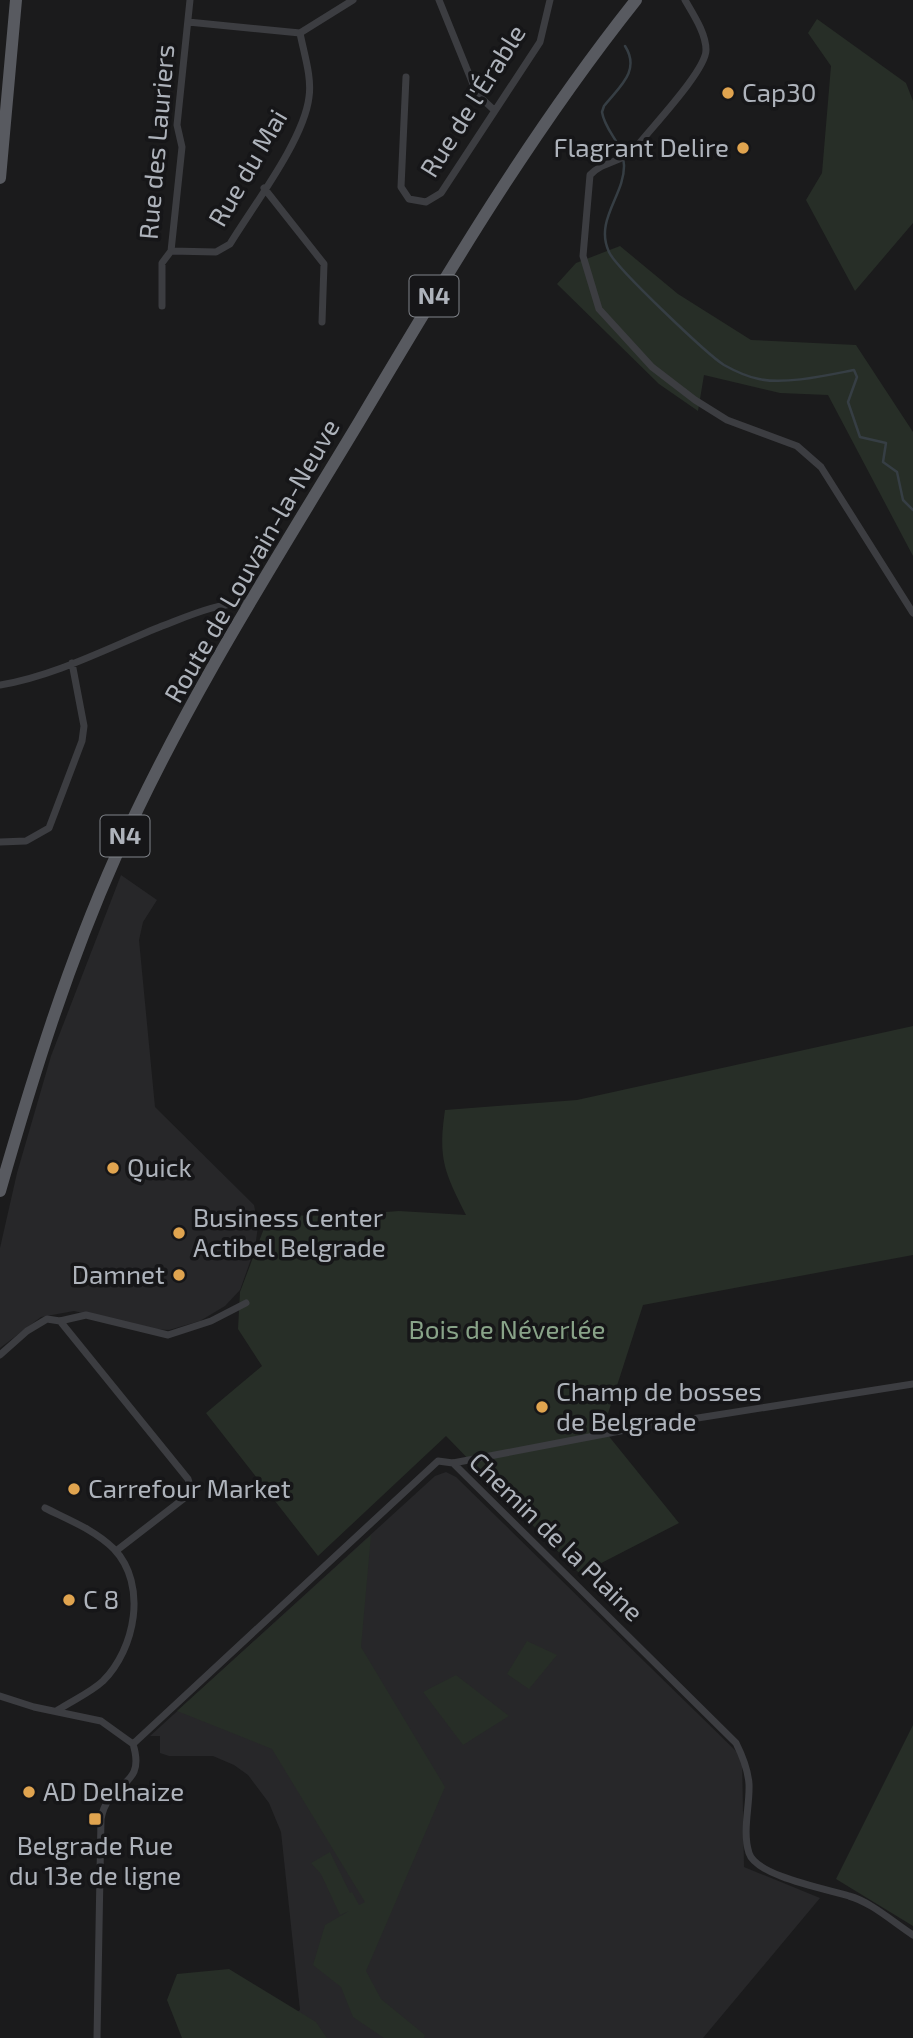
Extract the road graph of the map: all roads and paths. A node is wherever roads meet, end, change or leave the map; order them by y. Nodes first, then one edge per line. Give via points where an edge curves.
1 (16, 0) edge
2 (190, 0) edge
3 (353, 0) edge
4 (439, 0) edge
5 (550, 0) edge
6 (636, 0) edge
7 (685, 0) edge
8 (188, 22) junction
9 (300, 33) junction
10 (406, 77) dead end
11 (494, 110) junction
12 (0, 178) edge
13 (264, 188) junction
14 (171, 251) junction
15 (162, 306) dead end
16 (321, 321) dead end
17 (250, 603) junction
18 (913, 612) edge
19 (72, 663) junction
20 (0, 685) edge
21 (0, 842) edge
22 (0, 1192) edge
23 (246, 1303) dead end
24 (60, 1321) junction
25 (0, 1355) edge
26 (913, 1384) edge
27 (453, 1463) junction
28 (45, 1508) dead end
29 (117, 1551) junction
30 (0, 1696) edge
31 (58, 1710) junction
32 (133, 1744) junction
33 (913, 1934) edge
34 (97, 2038) edge

1 - 12 main road
2 - 8 street, Rue des Lauriers
3 - 9 street
4 - 11 street via 478,94
5 - 11 street, Rue de l'Érable via 540,42
6 - 17 main road, Route de Louvain-la-Neuve / N4 via 485,211
7 - 18 street via 702,33 706,50 701,68 624,159 597,167 590,175 583,256 599,309 652,367 695,400 727,420 797,446 821,467
8 - 9 street
8 - 14 street, Rue des Lauriers
9 - 13 street, Rue du Mai via 310,98 301,128
10 - 11 street, Rue de l'Érable via 401,187 409,199 426,202 441,193
13 - 14 street, Rue du Mai via 230,244 216,252
13 - 16 street via 324,264
14 - 15 street, Rue des Lauriers via 162,263
17 - 19 street via 205,609
17 - 22 main road, Route de Louvain-la-Neuve / N4 via 115,857 52,1012
19 - 20 street
19 - 21 street via 84,726 82,741 49,828 26,841
23 - 24 street via 168,1335 86,1315
24 - 25 street via 47,1319
24 - 29 street via 188,1479 191,1489
26 - 27 street via 641,1427
27 - 32 street, Chemin de la Plaine via 438,1461
27 - 33 street, Chemin de la Plaine via 736,1743 747,1766 746,1843 757,1866 852,1897
28 - 29 street via 97,1534
29 - 31 street via 130,1580 135,1607 122,1655 101,1683
30 - 31 street
31 - 32 street via 101,1721
32 - 34 street via 139,1763 136,1773 108,1798 101,1819

